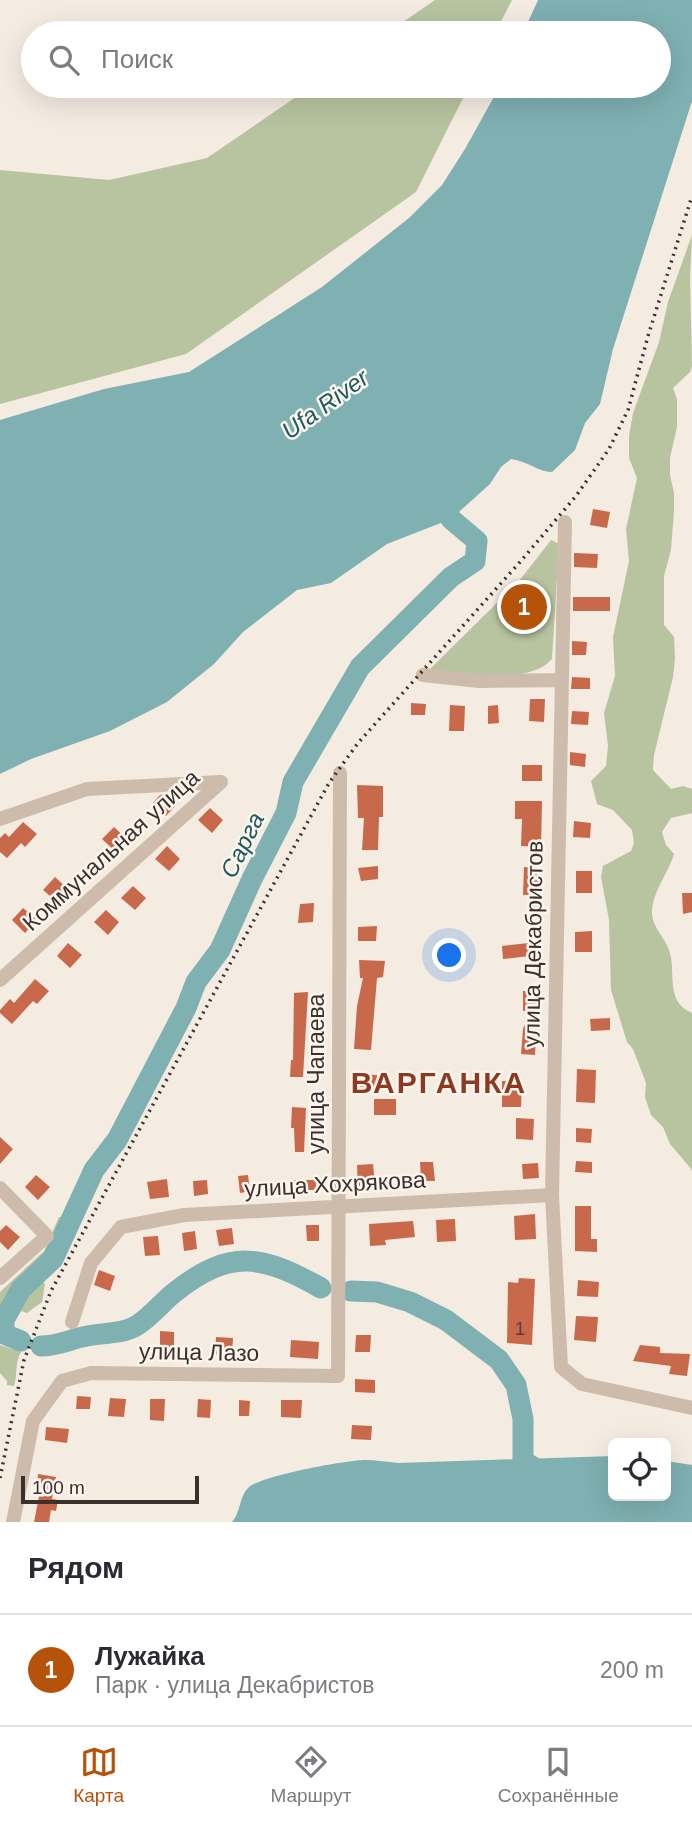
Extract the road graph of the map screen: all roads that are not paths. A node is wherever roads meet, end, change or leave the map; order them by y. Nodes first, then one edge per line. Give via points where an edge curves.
1 (565, 522) dead end
2 (423, 675) dead end
3 (561, 680) junction
4 (340, 773) dead end
5 (0, 819) edge
6 (0, 980) edge
7 (0, 1188) edge
8 (552, 1195) junction
9 (338, 1207) junction
10 (0, 1278) edge
11 (72, 1322) dead end
12 (338, 1376) joint
13 (692, 1408) edge
14 (12, 1522) edge

1 - 3 street, улица Декабристов
2 - 3 street via 479,681
3 - 8 street, улица Декабристов
4 - 9 street, улица Чапаева
5 - 6 street, Коммунальная улица via 87,789 221,782
7 - 10 street via 47,1236
8 - 9 street, улица Хохрякова
8 - 13 street, улица Декабристов via 561,1367 582,1384
9 - 11 street, улица Хохрякова via 184,1215 121,1227 91,1263
9 - 12 street, улица Чапаева
12 - 14 street, улица Лазо via 91,1373 62,1381 33,1421

